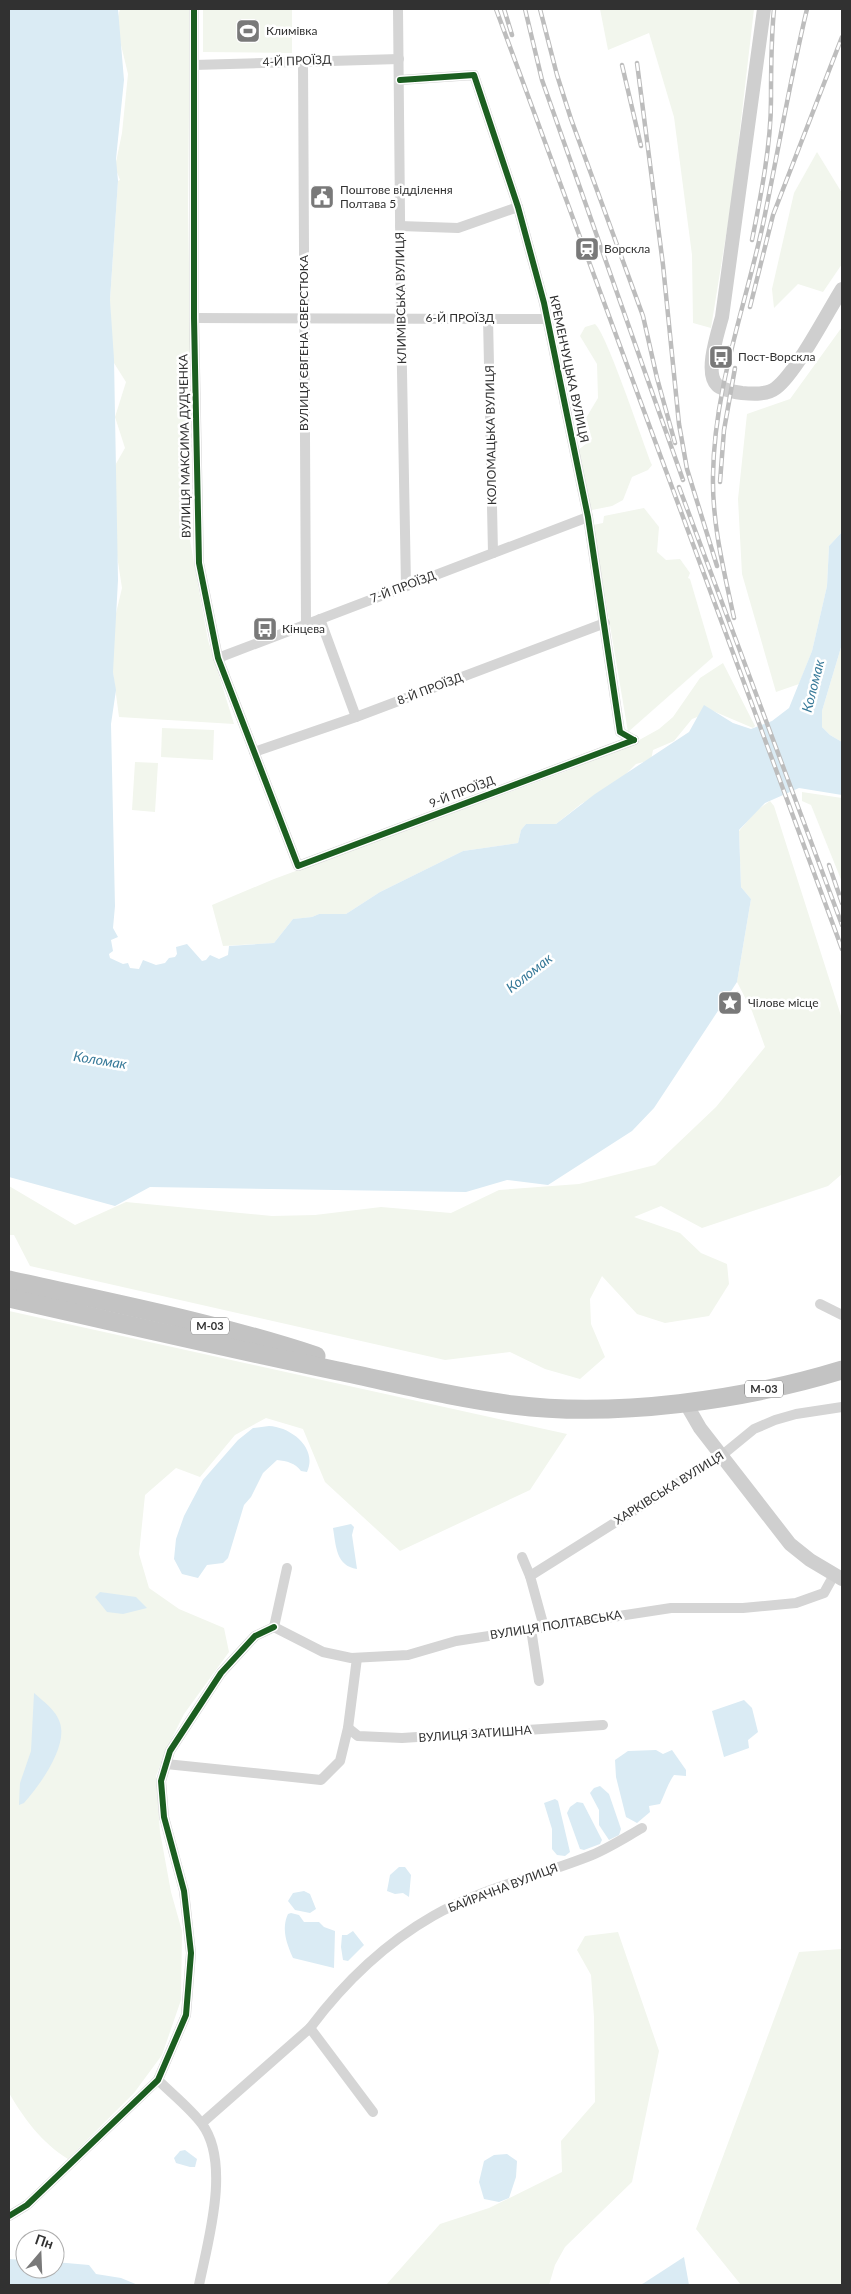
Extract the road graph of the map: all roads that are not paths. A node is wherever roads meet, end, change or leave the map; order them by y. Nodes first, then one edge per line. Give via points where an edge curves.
1 (194, 9) edge
2 (398, 9) edge
3 (764, 9) edge
4 (399, 59) junction
5 (303, 61) junction
6 (194, 65) junction
7 (400, 80) junction
8 (518, 207) junction
9 (400, 226) junction
10 (842, 289) edge
11 (194, 318) junction
12 (401, 318) junction
13 (488, 318) junction
14 (304, 319) junction
15 (546, 319) junction
16 (588, 517) junction
17 (493, 553) junction
18 (406, 586) junction
19 (320, 619) junction
20 (605, 623) junction
21 (306, 624) junction
22 (218, 658) junction
23 (356, 717) junction
24 (634, 740) joint
25 (254, 752) junction
26 (298, 866) joint
27 (9, 1280) edge
28 (9, 1298) edge
29 (820, 1304) dead end
30 (842, 1315) edge
31 (842, 1370) edge
32 (408, 1386) junction
33 (685, 1402) junction
34 (842, 1407) edge
35 (721, 1456) junction
36 (522, 1557) dead end
37 (287, 1568) dead end
38 (530, 1576) junction
39 (838, 1577) edge
40 (274, 1627) junction
41 (544, 1627) junction
42 (531, 1629) junction
43 (357, 1658) junction
44 (539, 1681) dead end
45 (603, 1726) dead end
46 (348, 1728) junction
47 (166, 1764) junction
48 (642, 1828) dead end
49 (310, 2028) junction
50 (158, 2080) junction
51 (374, 2112) dead end
52 (202, 2123) junction
53 (9, 2216) edge
54 (199, 2285) edge

1 - 6 street, ВУЛИЦЯ МАКСИМА ДУДЧЕНКА
2 - 4 street, КЛИМІВСЬКА ВУЛИЦЯ
3 - 10 street via 722,318 712,360 713,379 717,386 758,394 775,389 792,369
4 - 5 street, 4-Й ПРОЇЗД
4 - 7 street, КЛИМІВСЬКА ВУЛИЦЯ
5 - 6 street, 4-Й ПРОЇЗД
5 - 14 street, ВУЛИЦЯ ЄВГЕНА СВЕРСТЮКА
6 - 11 street, ВУЛИЦЯ МАКСИМА ДУДЧЕНКА
7 - 8 street, КРЕМЕНЧУЦЬКА ВУЛИЦЯ via 474,76
7 - 9 street, КЛИМІВСЬКА ВУЛИЦЯ
8 - 9 street via 458,228
8 - 15 street, КРЕМЕНЧУЦЬКА ВУЛИЦЯ
9 - 12 street, КЛИМІВСЬКА ВУЛИЦЯ
11 - 14 street, 6-Й ПРОЇЗД
11 - 22 street, ВУЛИЦЯ МАКСИМА ДУДЧЕНКА via 199,563
12 - 13 street, 6-Й ПРОЇЗД
12 - 14 street, 6-Й ПРОЇЗД
12 - 18 street, КЛИМІВСЬКА ВУЛИЦЯ
13 - 15 street, 6-Й ПРОЇЗД
13 - 17 street, КОЛОМАЦЬКА ВУЛИЦЯ
14 - 21 street, ВУЛИЦЯ ЄВГЕНА СВЕРСТЮКА
15 - 16 street, КРЕМЕНЧУЦЬКА ВУЛИЦЯ
16 - 17 street, 7-Й ПРОЇЗД
16 - 20 street, КРЕМЕНЧУЦЬКА ВУЛИЦЯ
17 - 18 street, 7-Й ПРОЇЗД
18 - 19 street, 7-Й ПРОЇЗД
19 - 21 street, 7-Й ПРОЇЗД
19 - 23 street
20 - 23 street, 8-Й ПРОЇЗД
20 - 24 street, КРЕМЕНЧУЦЬКА ВУЛИЦЯ via 620,732
21 - 22 street, 7-Й ПРОЇЗД
22 - 25 street, ВУЛИЦЯ МАКСИМА ДУДЧЕНКА
23 - 25 street, 8-Й ПРОЇЗД
24 - 26 street, 9-Й ПРОЇЗД
25 - 26 street, ВУЛИЦЯ МАКСИМА ДУДЧЕНКА
27 - 32 highway, М-03 via 270,1341
28 - 32 highway, М-03
29 - 30 street
31 - 33 highway, М-03 via 794,1384
32 - 33 highway, М-03 via 514,1405 590,1409
33 - 35 street
34 - 35 street, ХАРКІВСЬКА ВУЛИЦЯ via 775,1420 754,1429
35 - 38 street, ХАРКІВСЬКА ВУЛИЦЯ
35 - 39 street via 790,1544
36 - 38 street
37 - 40 street
38 - 41 street
39 - 41 street, ВУЛИЦЯ ПОЛТАВСЬКА via 824,1593 796,1603 743,1608 671,1608
40 - 43 street, ВУЛИЦЯ ПОЛТАВСЬКА via 323,1652
40 - 47 street via 255,1636 220,1674 170,1751
41 - 42 street, ВУЛИЦЯ ПОЛТАВСЬКА
42 - 43 street, ВУЛИЦЯ ПОЛТАВСЬКА via 456,1641 408,1655
42 - 44 street
43 - 46 street
45 - 46 street, ВУЛИЦЯ ЗАТИШНА via 402,1738 358,1736
46 - 47 street via 340,1761 321,1780
47 - 50 street via 161,1781 164,1817 184,1891 191,1953 186,2015
48 - 49 street, БАЙРАЧНА ВУЛИЦЯ via 593,1854 433,1916 379,1952
49 - 51 street
49 - 52 street, БАЙРАЧНА ВУЛИЦЯ
50 - 52 street
50 - 53 street via 27,2205
52 - 54 street via 214,2144 216,2196

